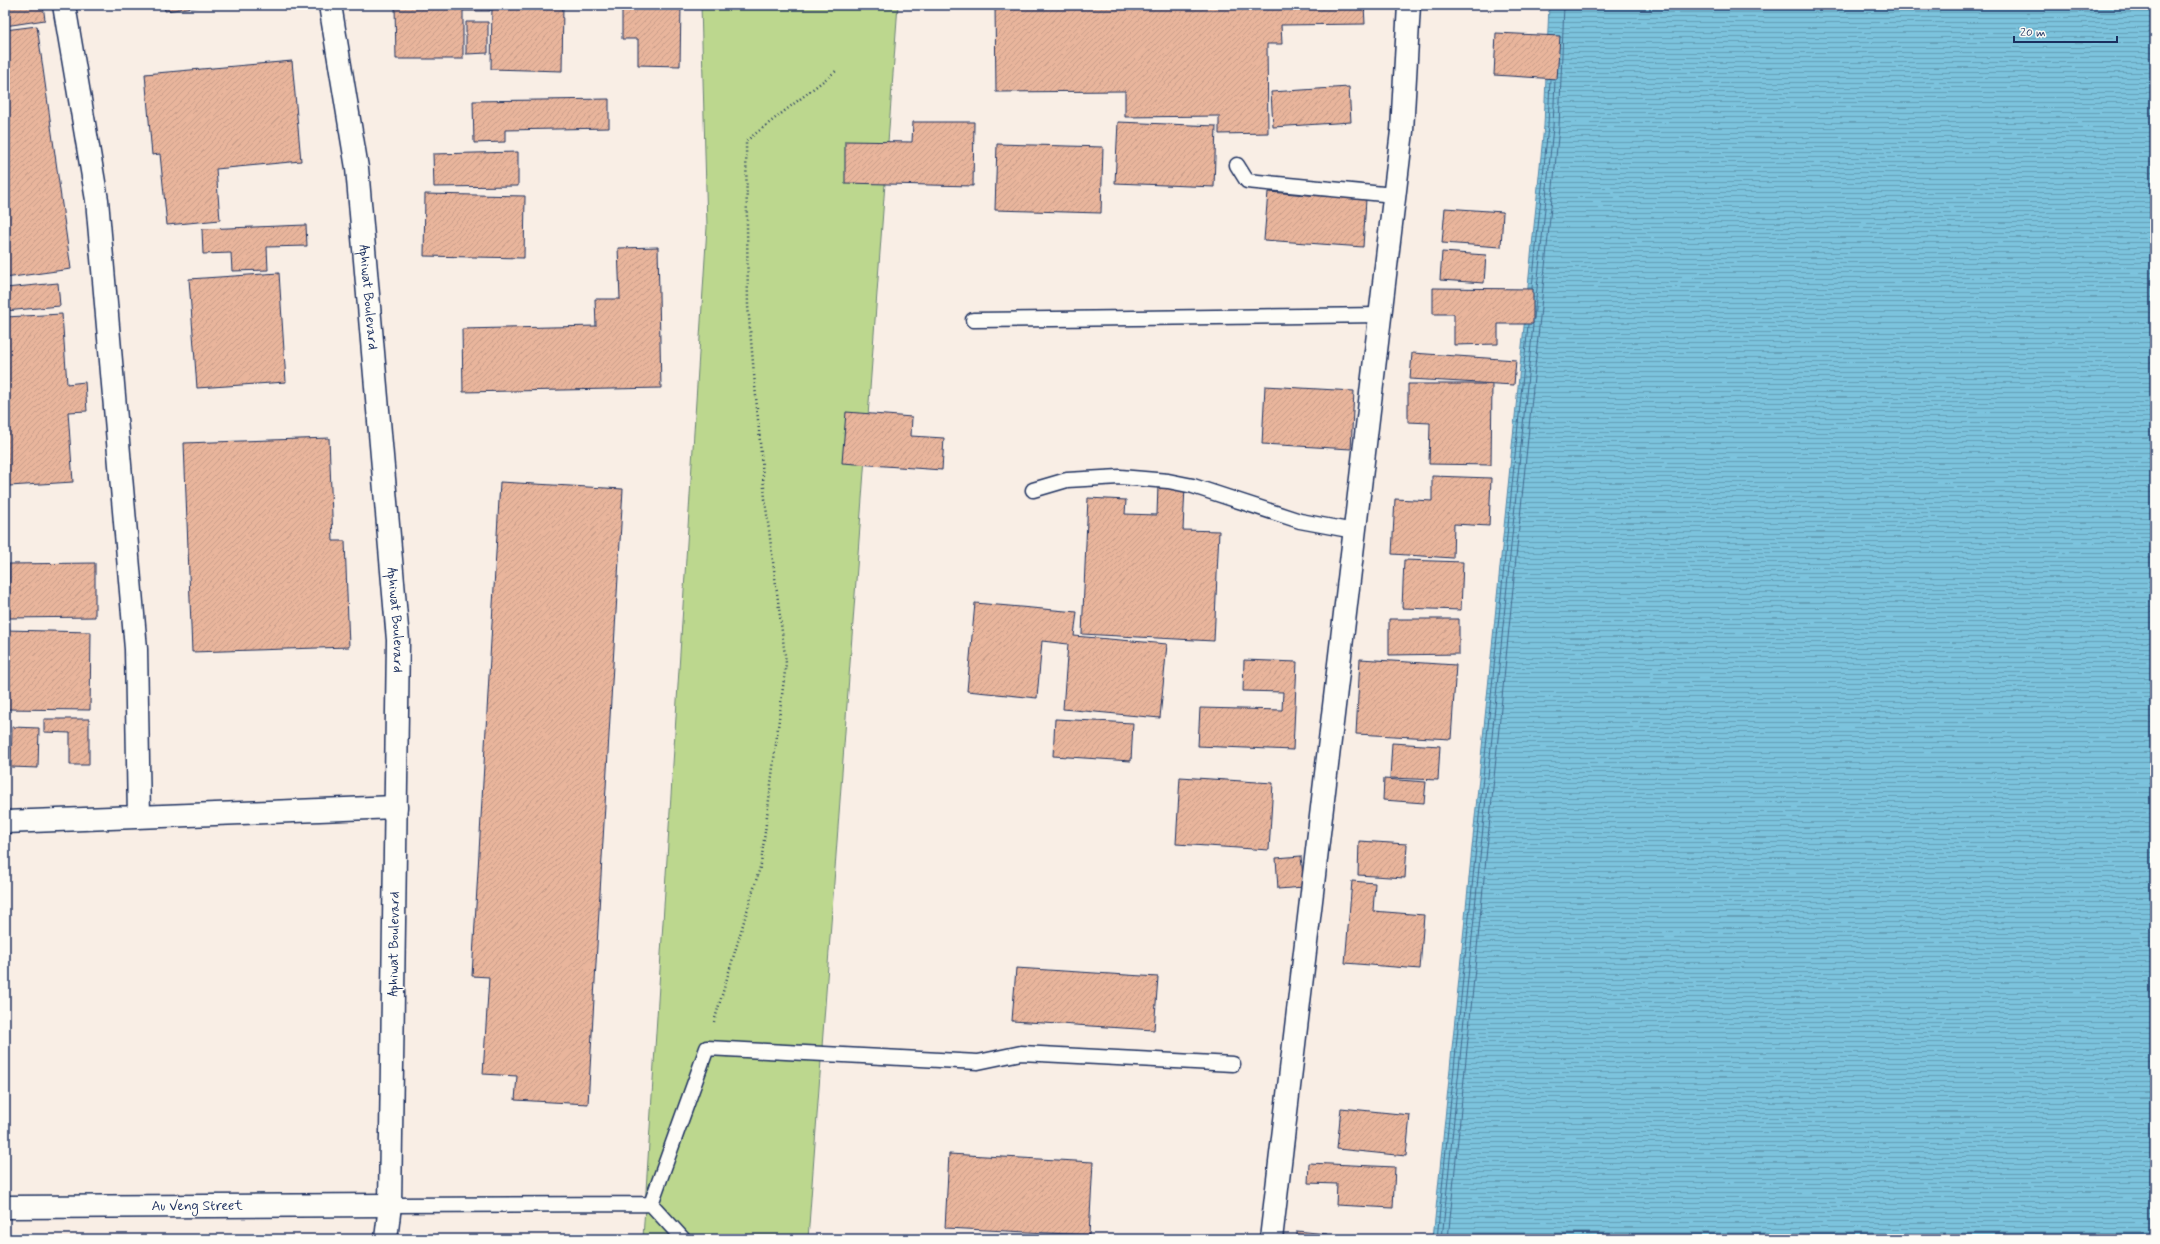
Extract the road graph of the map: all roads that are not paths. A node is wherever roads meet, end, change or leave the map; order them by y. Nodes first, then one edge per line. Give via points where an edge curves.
1 (64, 5) edge
2 (330, 5) edge
3 (1409, 5) edge
4 (1237, 165) dead end
5 (1394, 195) junction
6 (1381, 315) junction
7 (973, 320) dead end
8 (1033, 490) dead end
9 (1354, 531) junction
10 (396, 807) junction
11 (139, 817) junction
12 (5, 822) edge
13 (1233, 1064) dead end
14 (651, 1204) junction
15 (390, 1205) junction
16 (5, 1207) edge
17 (386, 1239) edge
18 (683, 1239) edge
19 (1271, 1239) edge

1 - 11 street via 97,200 136,649
2 - 10 street, Aphiwat Boulevard via 357,168 398,640
3 - 5 street via 1402,131
4 - 5 lane via 1247,181
5 - 6 street
6 - 7 lane
6 - 9 street
8 - 9 lane via 1067,480 1120,478 1168,481 1193,486 1300,521
9 - 19 street
10 - 11 street
10 - 15 street, Aphiwat Boulevard
11 - 12 street
13 - 14 lane via 1021,1053 978,1062 707,1048
14 - 15 lane
14 - 18 lane
15 - 16 street, Au Veng Street
15 - 17 street, Aphiwat Boulevard

